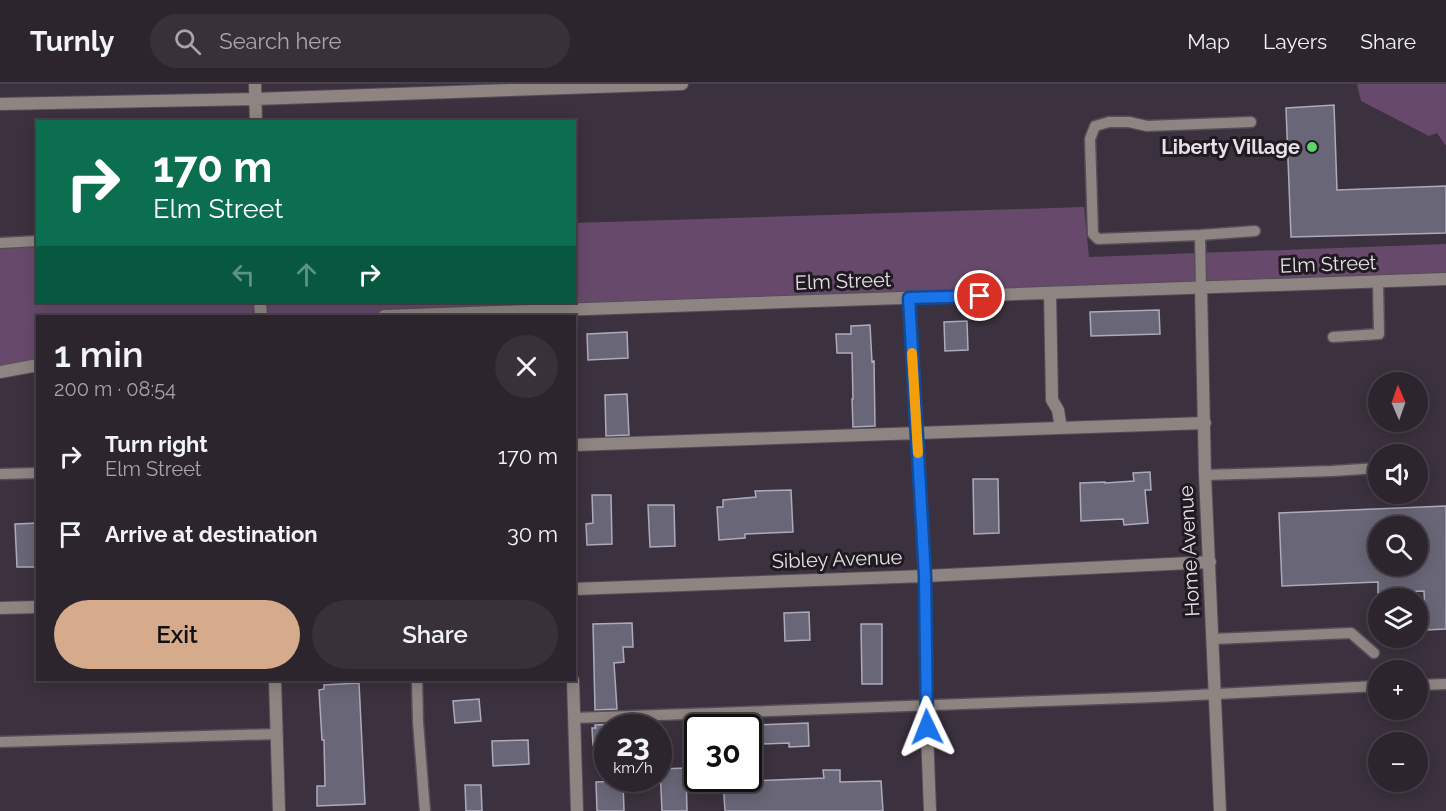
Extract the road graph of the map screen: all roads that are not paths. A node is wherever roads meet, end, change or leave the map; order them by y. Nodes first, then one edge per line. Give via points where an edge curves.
1 (255, 84) edge
2 (682, 84) edge
3 (255, 99) junction
4 (0, 104) edge
5 (256, 120) edge
6 (1251, 122) dead end
7 (1255, 231) dead end
8 (1200, 235) junction
9 (36, 241) edge
10 (0, 243) edge
11 (1446, 279) edge
12 (1378, 281) junction
13 (1201, 288) junction
14 (1050, 293) junction
15 (909, 298) junction
16 (554, 313) edge
17 (453, 315) edge
18 (1333, 337) dead end
19 (36, 365) edge
20 (0, 372) edge
21 (1204, 423) junction
22 (1061, 428) junction
23 (917, 434) junction
24 (576, 445) edge
25 (1368, 469) edge
26 (36, 473) edge
27 (0, 474) edge
28 (1205, 475) junction
29 (1210, 562) junction
30 (925, 576) junction
31 (576, 589) edge
32 (36, 608) edge
33 (0, 609) edge
34 (1212, 639) junction
35 (1374, 653) dead end
36 (275, 681) edge
37 (417, 681) edge
38 (573, 681) edge
39 (1446, 684) edge
40 (1428, 685) edge
41 (1368, 686) edge
42 (1214, 694) junction
43 (926, 706) junction
44 (574, 718) junction
45 (277, 734) junction
46 (0, 742) edge
47 (279, 811) edge
48 (425, 811) edge
49 (577, 811) edge
50 (930, 811) edge
51 (1220, 811) edge

1 - 3 street
2 - 3 street
3 - 4 street
3 - 5 street
6 - 8 lane via 1147,126 1109,122 1095,126 1090,139 1093,234 1098,239
7 - 8 lane
8 - 13 lane
9 - 10 lane
11 - 12 street, Elm Street
12 - 13 street, Elm Street
12 - 18 lane via 1379,334
13 - 14 street, Elm Street
13 - 21 street, Home Avenue
14 - 15 street, Elm Street
14 - 22 street via 1052,400
15 - 16 street, Elm Street
15 - 23 street
16 - 17 street, Elm Street
19 - 20 street
21 - 22 street
21 - 28 street, Home Avenue
22 - 23 street
23 - 24 street
23 - 30 street
25 - 28 lane
26 - 27 lane
28 - 29 street, Home Avenue
29 - 30 street, Sibley Avenue
29 - 34 street, Home Avenue
30 - 31 street, Sibley Avenue
30 - 43 street
32 - 33 street
34 - 35 lane via 1352,633
34 - 42 street, Home Avenue
36 - 45 street
37 - 48 lane
38 - 44 street
39 - 40 lane
41 - 42 lane
42 - 43 lane
42 - 51 street, Home Avenue
43 - 44 lane
43 - 50 street
44 - 49 street
45 - 46 lane
45 - 47 street

